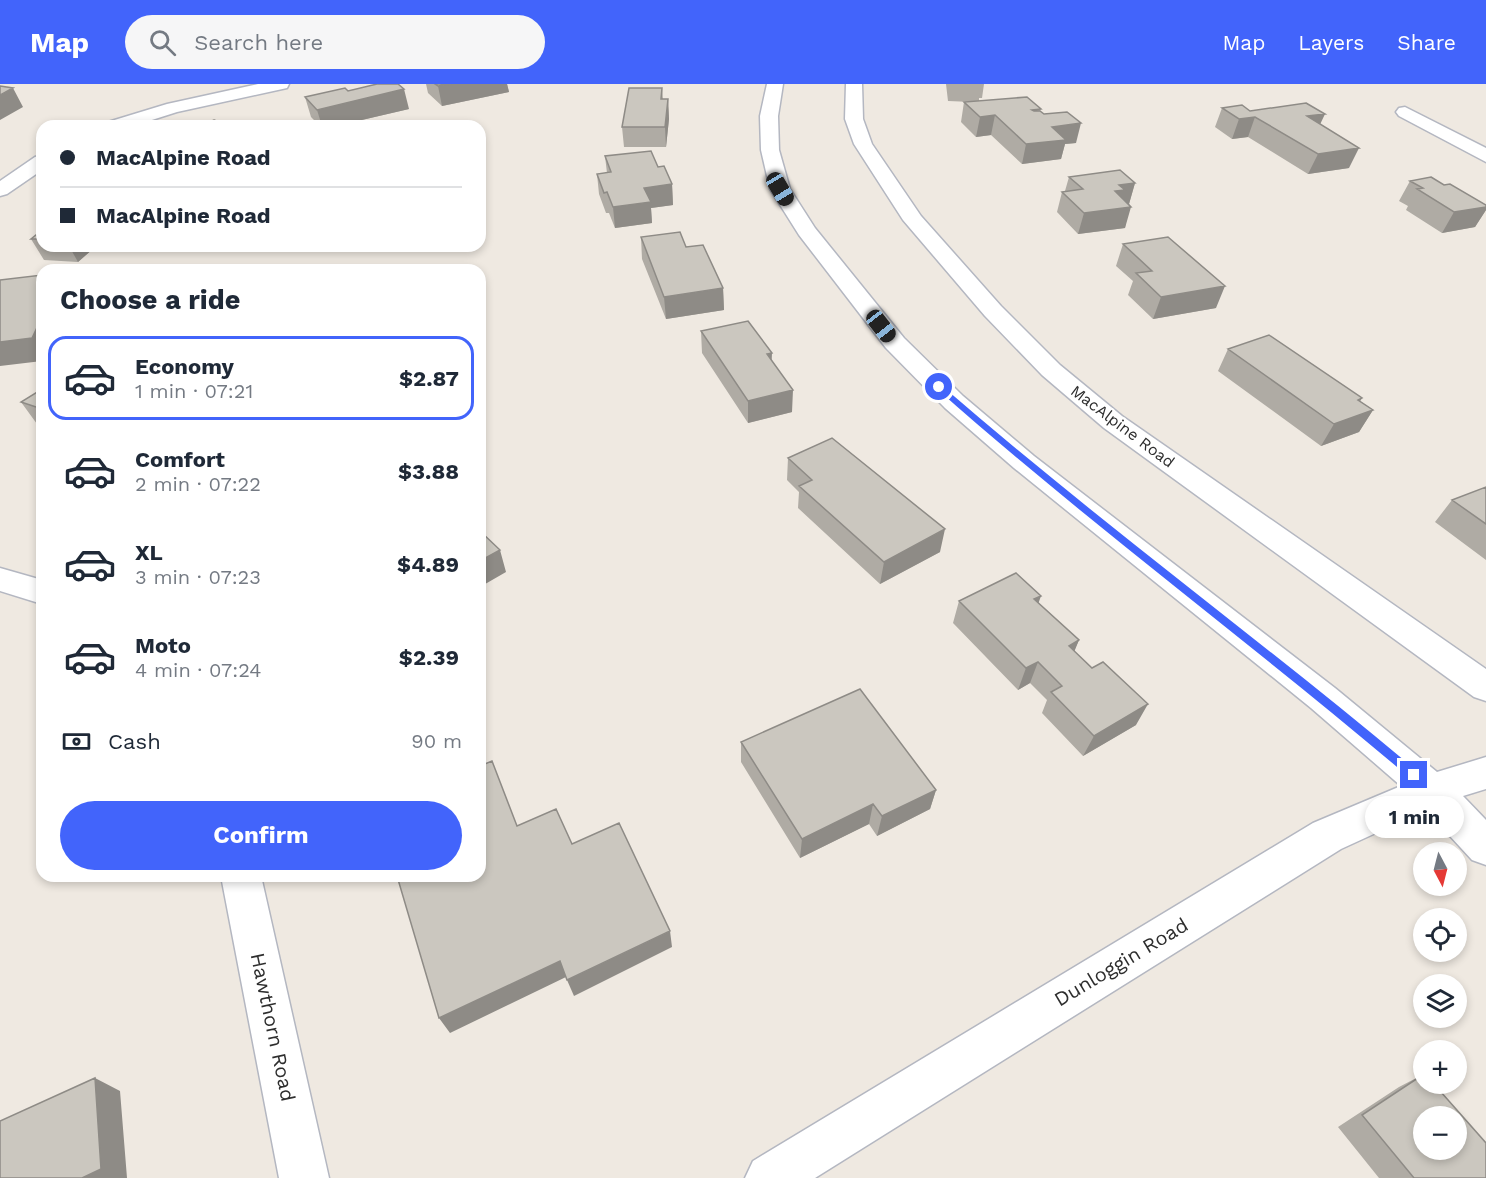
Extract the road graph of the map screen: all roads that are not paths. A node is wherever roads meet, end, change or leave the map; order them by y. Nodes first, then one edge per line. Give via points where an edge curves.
1 (281, 84) edge
2 (775, 84) edge
3 (854, 84) edge
4 (1405, 112) dead end
5 (134, 120) edge
6 (1486, 156) edge
7 (36, 165) edge
8 (0, 190) edge
9 (0, 579) edge
10 (36, 590) edge
11 (1486, 687) edge
12 (1486, 773) edge
13 (1432, 790) junction
14 (1486, 847) edge
15 (242, 882) edge
16 (304, 1178) edge
17 (770, 1178) edge

1 - 5 street
2 - 13 street via 769,116 770,139 780,189 806,231 895,343 954,402 1024,462 1323,698
3 - 11 street, MacAlpine Road via 854,119 863,144 913,220 1051,370 1113,422
4 - 6 street
7 - 8 street
9 - 10 street
12 - 13 street, Dunloggin Road
13 - 14 street
13 - 17 street, Dunloggin Road via 1327,836
15 - 16 street, Hawthorn Road

